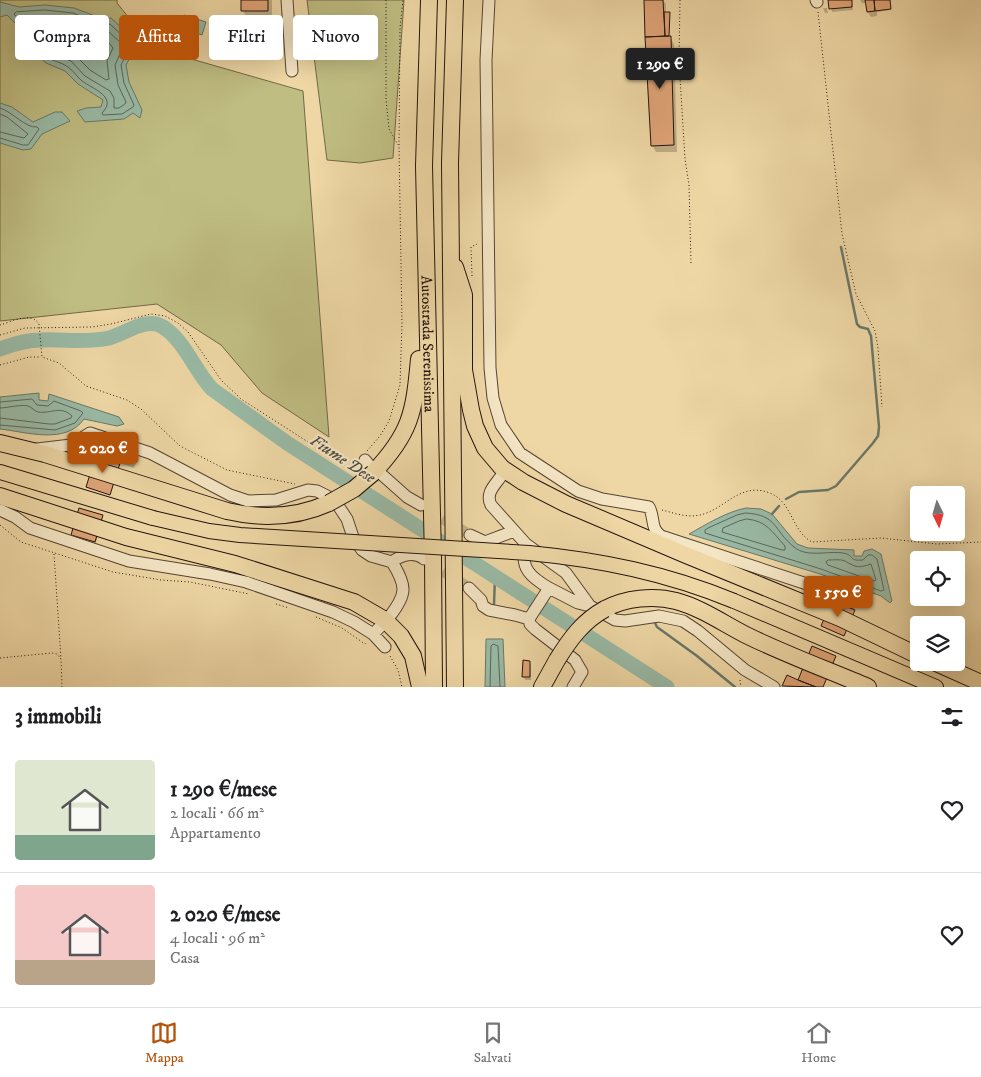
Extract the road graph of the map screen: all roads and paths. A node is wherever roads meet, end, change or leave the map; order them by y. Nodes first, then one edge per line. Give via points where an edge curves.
1 (287, 0) edge
2 (386, 0) edge
3 (403, 0) edge
4 (429, 0) edge
5 (455, 0) edge
6 (489, 0) edge
7 (680, 0) edge
8 (816, 1) edge
9 (292, 71) dead end
10 (399, 146) junction
11 (489, 242) junction
12 (425, 250) junction
13 (450, 251) junction
14 (691, 264) dead end
15 (472, 279) dead end
16 (0, 325) edge
17 (39, 328) junction
18 (0, 335) edge
19 (42, 356) junction
20 (0, 366) edge
21 (882, 407) dead end
22 (0, 443) edge
23 (30, 450) junction
24 (520, 453) junction
25 (372, 468) junction
26 (0, 472) edge
27 (308, 490) junction
28 (0, 496) edge
29 (421, 505) tunnel mouth
30 (649, 507) junction
31 (0, 510) edge
32 (0, 525) edge
33 (514, 531) junction
34 (470, 535) tunnel mouth
35 (981, 542) edge
36 (526, 544) junction
37 (54, 554) junction
38 (428, 558) junction
39 (392, 562) junction
40 (469, 588) tunnel mouth
41 (819, 588) dead end
42 (547, 591) junction
43 (254, 595) dead end
44 (272, 602) dead end
45 (598, 607) junction
46 (296, 610) dead end
47 (311, 615) dead end
48 (390, 616) dead end
49 (530, 617) junction
50 (376, 631) junction
51 (385, 647) joint
52 (910, 652) edge
53 (0, 658) edge
54 (61, 658) junction
55 (954, 671) edge
56 (981, 683) edge
57 (62, 687) edge
58 (402, 687) edge
59 (420, 687) edge
60 (434, 687) edge
61 (455, 687) edge
62 (542, 687) edge
63 (573, 687) edge
64 (774, 687) edge
65 (868, 687) edge
66 (936, 687) edge

1 - 9 lane
2 - 10 path via 388,128
3 - 10 path
4 - 12 highway, Autostrada Serenissima via 425,91
5 - 13 highway, Autostrada Serenissima
6 - 11 lane via 486,60
7 - 14 path via 679,61 689,185
8 - 21 path via 842,234 856,294 875,331
10 - 25 path via 400,385 389,421 364,455
11 - 15 path via 471,247
11 - 24 lane via 493,398 501,425
12 - 25 highway via 420,287 416,399 398,443 389,456
12 - 38 highway, Autostrada Serenissima via 432,529
13 - 52 highway via 464,295 464,370 471,410 485,448 502,468 566,504 840,618
13 - 61 highway, Autostrada Serenissima
16 - 17 path via 28,318 36,320
17 - 18 path
17 - 19 path
17 - 25 path via 92,327 151,314 165,316 188,332 221,380 240,399 333,458
19 - 20 path
19 - 27 path via 59,363 86,386 134,404 180,446 227,470 295,484
22 - 23 highway
23 - 25 highway, bridge via 252,517 289,515 319,508 354,489
23 - 27 lane via 71,445 90,433 150,453 230,495 248,501 276,500
24 - 30 lane via 578,491 602,499
24 - 33 lane via 488,494 491,505
25 - 29 lane
26 - 66 main road, bridge via 153,518 209,531 529,553 617,565 734,600
27 - 39 lane via 327,496 339,507 362,550
28 - 59 highway via 126,537 234,564 354,602 385,620 401,636 413,656
30 - 35 path via 699,516 738,494 756,490 775,496 783,503 798,531 812,542 881,538 937,544
30 - 41 lane via 652,525 661,536
31 - 50 lane via 30,528 129,561 246,582 333,612
32 - 37 path via 21,542
33 - 34 lane via 485,542
33 - 36 lane
36 - 42 lane via 523,560 529,574
36 - 45 lane via 566,573
37 - 43 path via 113,572 190,582
37 - 54 path
38 - 39 lane via 409,555
38 - 60 highway, Autostrada Serenissima
39 - 48 lane via 399,574 403,596
40 - 49 lane via 489,610
42 - 45 lane
42 - 49 lane
44 - 46 path
45 - 62 highway, bridge via 579,628
45 - 64 lane via 603,614 620,621 659,616 684,622 745,670
45 - 65 highway via 629,600 676,601 748,636
47 - 50 path via 342,628 365,644
49 - 63 lane via 535,629 575,660 582,672
50 - 51 lane
51 - 58 path via 398,670
53 - 54 path via 52,652
54 - 57 path
55 - 56 highway

